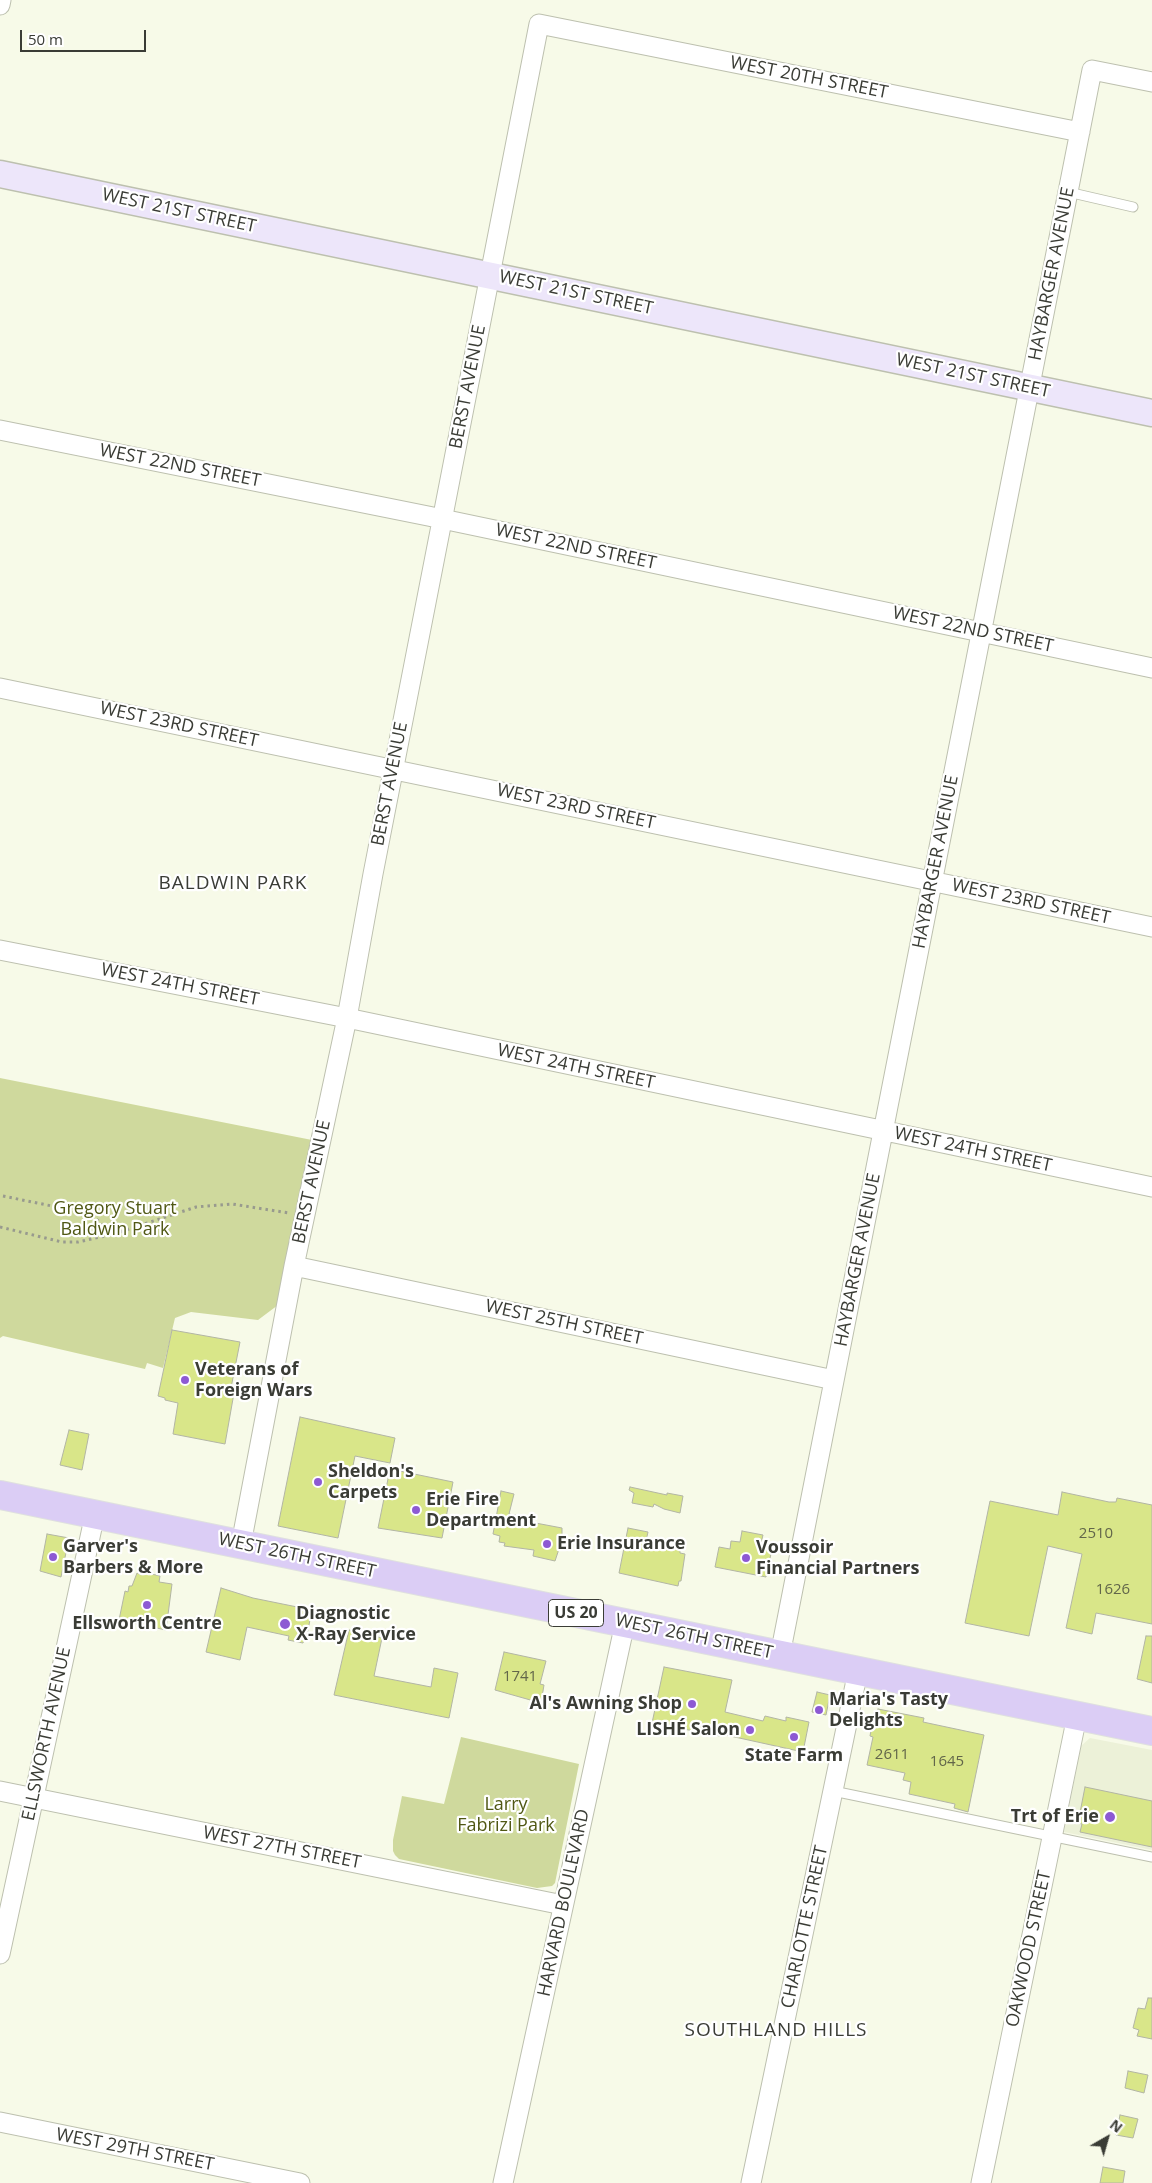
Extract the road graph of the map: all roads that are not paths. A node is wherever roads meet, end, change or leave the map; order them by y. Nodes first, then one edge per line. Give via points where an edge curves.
1 (1, 0) edge
2 (0, 5) edge
3 (539, 24) joint
4 (1152, 82) edge
5 (1080, 132) junction
6 (0, 174) edge
7 (1068, 192) junction
8 (1133, 208) dead end
9 (490, 275) junction
10 (1030, 388) junction
11 (1152, 413) edge
12 (0, 430) edge
13 (442, 519) junction
14 (982, 632) junction
15 (1152, 668) edge
16 (0, 688) edge
17 (393, 770) junction
18 (932, 881) junction
19 (1152, 927) edge
20 (0, 950) edge
21 (347, 1018) junction
22 (883, 1131) junction
23 (1152, 1187) edge
24 (294, 1266) junction
25 (834, 1380) junction
26 (0, 1495) edge
27 (95, 1514) junction
28 (241, 1544) junction
29 (624, 1623) junction
30 (780, 1655) junction
31 (858, 1671) junction
32 (1077, 1716) junction
33 (1152, 1731) edge
34 (0, 1791) edge
35 (833, 1791) junction
36 (34, 1798) junction
37 (1052, 1836) junction
38 (1152, 1857) edge
39 (563, 1905) junction
40 (0, 1954) edge
41 (0, 2122) edge
42 (300, 2183) edge
43 (503, 2183) edge
44 (751, 2183) edge
45 (980, 2183) edge

1 - 2 street
3 - 5 street, WEST 20TH STREET
3 - 9 street, BERST AVENUE
4 - 5 street, HAYBARGER AVENUE via 1092,70
5 - 7 street, HAYBARGER AVENUE
6 - 9 street, WEST 21ST STREET
7 - 8 lane
7 - 10 street, HAYBARGER AVENUE
9 - 10 street, WEST 21ST STREET
9 - 13 street, BERST AVENUE
10 - 11 street, WEST 21ST STREET
10 - 14 street, HAYBARGER AVENUE
12 - 13 street, WEST 22ND STREET
13 - 14 street, WEST 22ND STREET
13 - 17 street, BERST AVENUE
14 - 15 street, WEST 22ND STREET
14 - 18 street, HAYBARGER AVENUE
16 - 17 street, WEST 23RD STREET
17 - 18 street, WEST 23RD STREET
17 - 21 street, BERST AVENUE
18 - 19 street, WEST 23RD STREET
18 - 22 street, HAYBARGER AVENUE
20 - 21 street, WEST 24TH STREET
21 - 22 street, WEST 24TH STREET
21 - 24 street, BERST AVENUE
22 - 23 street, WEST 24TH STREET
22 - 25 street, HAYBARGER AVENUE
24 - 25 street, WEST 25TH STREET
24 - 28 street, BERST AVENUE
25 - 30 street, HAYBARGER AVENUE
26 - 27 main road, WEST 26TH STREET / US 20
27 - 28 main road, WEST 26TH STREET / US 20
27 - 36 street, ELLSWORTH AVENUE
28 - 29 main road, WEST 26TH STREET / US 20
29 - 30 main road, WEST 26TH STREET / US 20
29 - 39 street, HARVARD BOULEVARD
30 - 31 main road, WEST 26TH STREET / US 20
31 - 32 main road, WEST 26TH STREET / US 20
31 - 35 street, CHARLOTTE STREET
32 - 33 main road, WEST 26TH STREET / US 20
32 - 37 street, OAKWOOD STREET
34 - 36 street, WEST 27TH STREET
35 - 37 lane
35 - 44 street, CHARLOTTE STREET
36 - 39 street, WEST 27TH STREET
36 - 40 street, ELLSWORTH AVENUE
37 - 38 lane
37 - 45 street, OAKWOOD STREET
39 - 43 street, HARVARD BOULEVARD
41 - 42 street, WEST 29TH STREET

